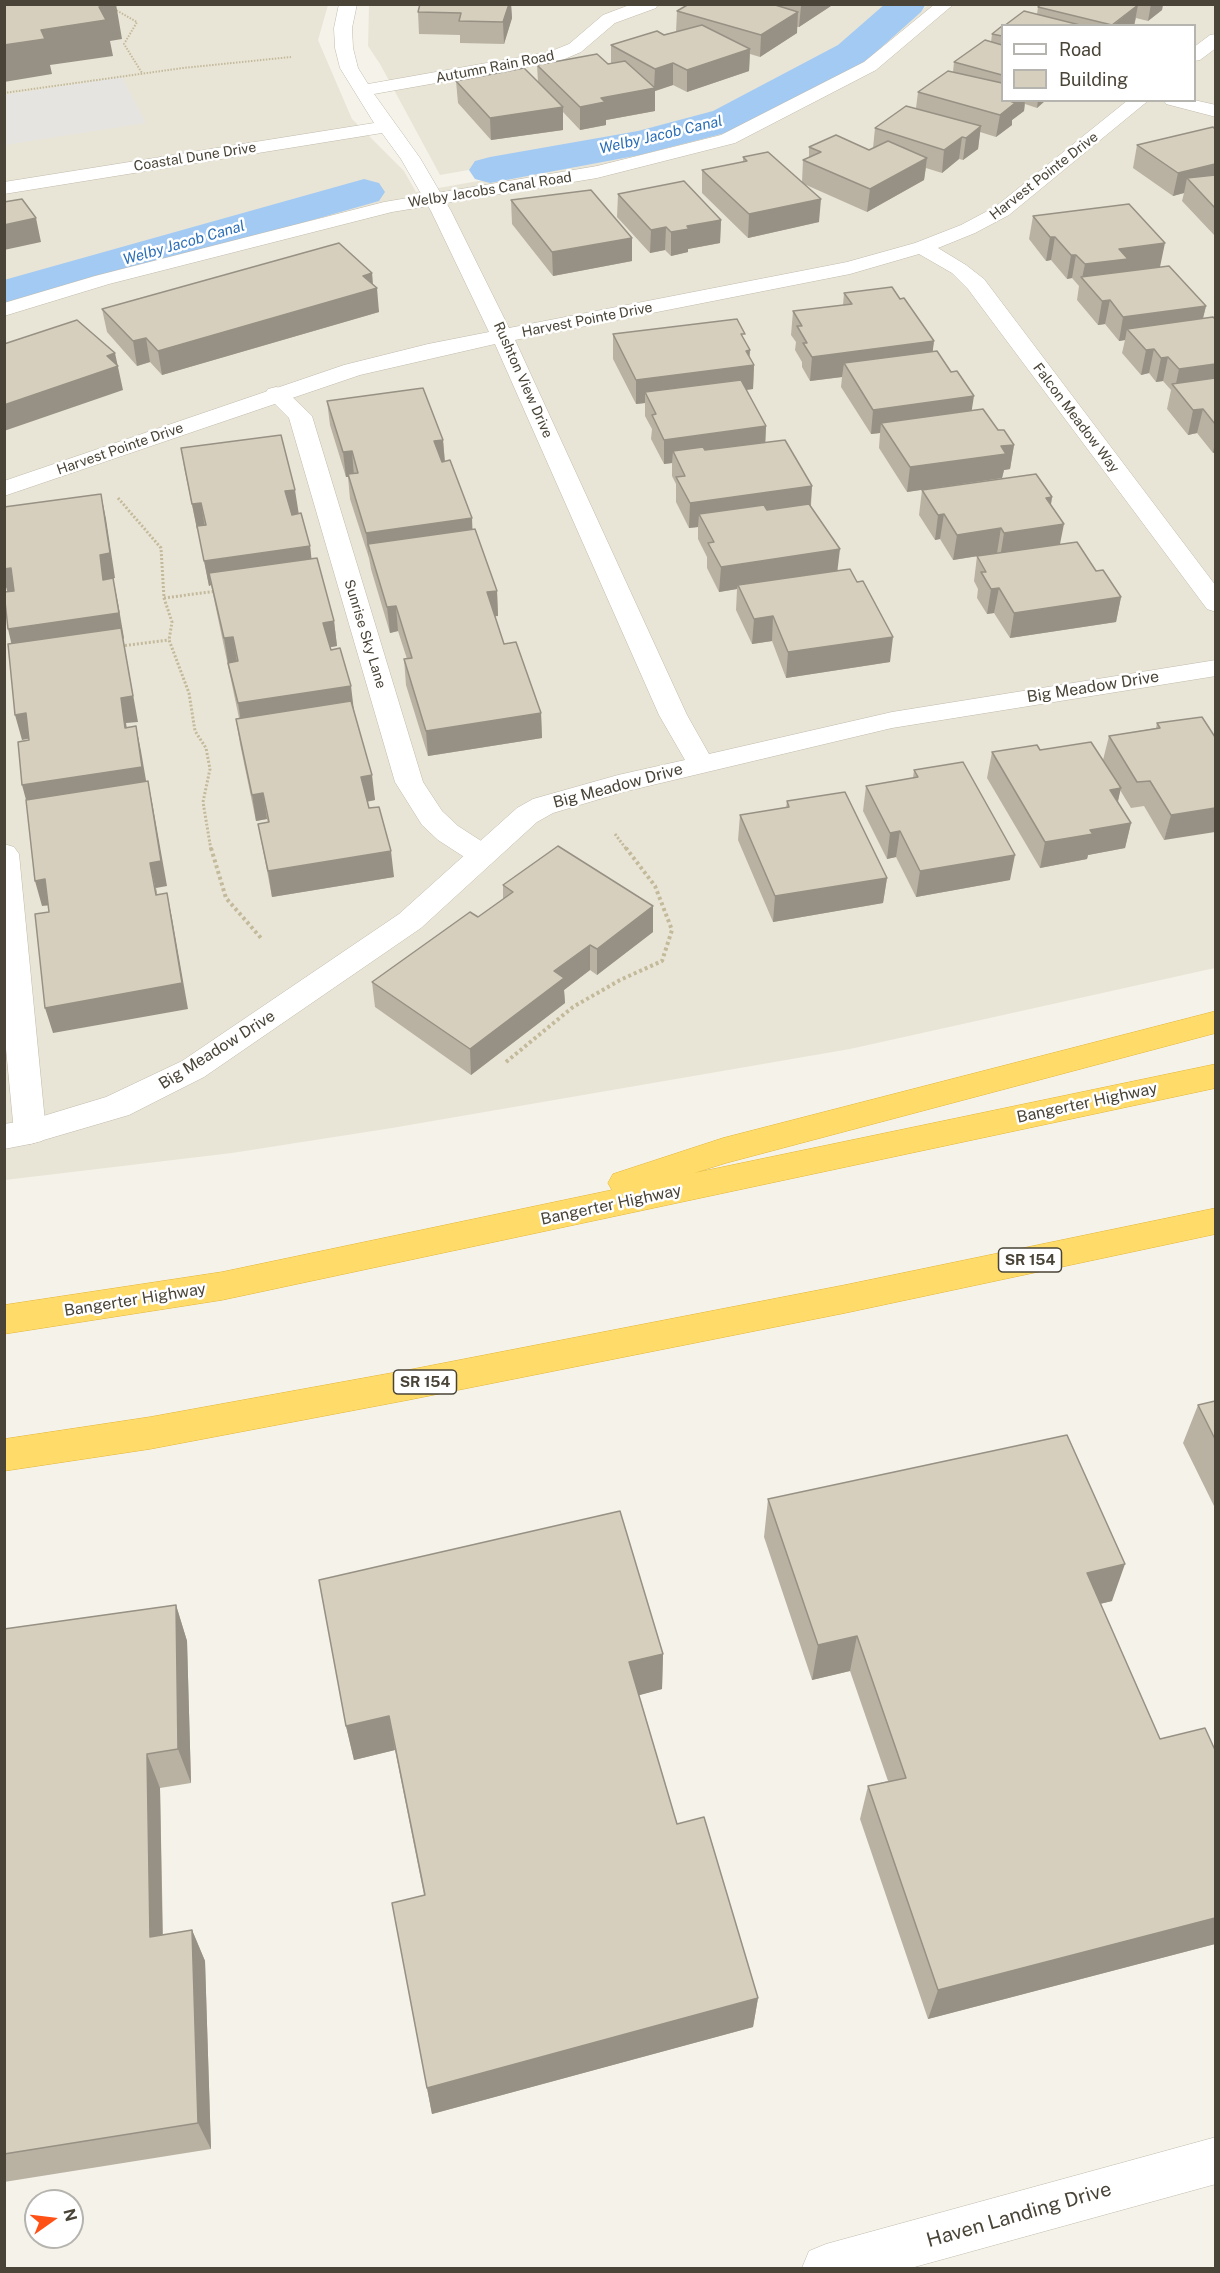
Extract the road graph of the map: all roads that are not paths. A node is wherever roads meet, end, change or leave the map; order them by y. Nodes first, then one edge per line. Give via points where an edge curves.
1 (348, 4) edge
2 (597, 4) edge
3 (650, 4) edge
4 (946, 4) edge
5 (609, 20) junction
6 (1215, 39) edge
7 (1196, 54) edge
8 (362, 91) junction
9 (1138, 102) edge
10 (1181, 102) edge
11 (1215, 111) edge
12 (386, 127) junction
13 (4, 188) edge
14 (434, 198) junction
15 (922, 247) junction
16 (4, 310) edge
17 (503, 337) junction
18 (276, 394) junction
19 (4, 489) edge
20 (1215, 604) edge
21 (1215, 668) edge
22 (701, 764) junction
23 (4, 854) edge
24 (482, 855) junction
25 (1215, 1022) edge
26 (1215, 1076) edge
27 (17, 1135) edge
28 (1215, 1221) edge
29 (458, 1238) junction
30 (1215, 1238) edge
31 (845, 1299) junction
32 (4, 1320) edge
33 (4, 1455) edge
34 (1214, 2164) edge
35 (826, 2268) edge

1 - 8 street, Rushton View Drive via 344,48
2 - 5 street
3 - 5 street, Autumn Rain Road
4 - 14 street, Welby Jacobs Canal Road via 870,66 728,139 597,172
5 - 8 street, Autumn Rain Road via 575,48 554,57
6 - 7 street
8 - 12 street, Rushton View Drive
9 - 15 street, Harvest Pointe Drive via 1002,211
10 - 11 street
12 - 13 street, Coastal Dune Drive
12 - 14 street, Rushton View Drive
14 - 16 street, Welby Jacobs Canal Road via 102,280
14 - 17 street, Rushton View Drive
15 - 17 street, Harvest Pointe Drive via 850,268
15 - 20 street, Falcon Meadow Way via 976,284
17 - 18 street, Harvest Pointe Drive via 374,364
17 - 22 street, Rushton View Drive via 673,715
18 - 19 street, Harvest Pointe Drive
18 - 24 street, Sunrise Sky Lane via 300,416 409,782 432,818
21 - 22 street, Big Meadow Drive via 892,720
22 - 24 street, Big Meadow Drive via 543,806 527,815
23 - 27 street
24 - 27 street, Big Meadow Drive via 410,921 193,1069 117,1106
25 - 29 highway via 723,1151
26 - 29 highway, Bangerter Highway
28 - 31 highway, SR 154
29 - 32 highway, Bangerter Highway via 222,1286
30 - 31 highway
31 - 33 highway, SR 154 via 408,1386
34 - 35 street, Haven Landing Drive

